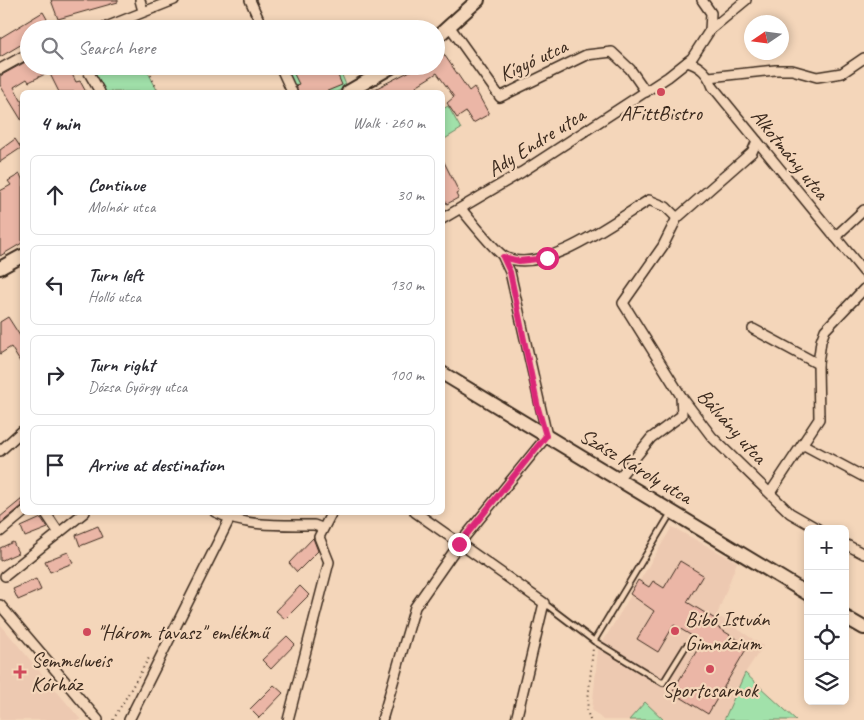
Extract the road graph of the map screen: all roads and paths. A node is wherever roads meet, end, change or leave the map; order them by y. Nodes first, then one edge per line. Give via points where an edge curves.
1 (140, 0) edge
2 (174, 0) edge
3 (250, 0) edge
4 (478, 0) edge
5 (702, 0) edge
6 (746, 0) edge
7 (143, 11) junction
8 (126, 20) edge
9 (259, 20) edge
10 (450, 28) junction
11 (710, 30) junction
12 (445, 32) edge
13 (20, 58) edge
14 (864, 58) edge
15 (690, 60) junction
16 (0, 69) edge
17 (90, 75) edge
18 (151, 75) edge
19 (284, 75) edge
20 (377, 75) edge
21 (709, 77) junction
22 (99, 90) edge
23 (157, 90) edge
24 (291, 90) edge
25 (351, 90) edge
26 (646, 92) junction
27 (756, 141) junction
28 (461, 209) junction
29 (864, 210) edge
30 (445, 217) edge
31 (677, 218) junction
32 (835, 237) junction
33 (20, 257) edge
34 (503, 257) junction
35 (0, 268) edge
36 (864, 272) edge
37 (864, 290) edge
38 (753, 329) dead end
39 (818, 364) junction
40 (445, 375) edge
41 (681, 396) junction
42 (20, 433) edge
43 (546, 436) junction
44 (804, 445) junction
45 (0, 451) edge
46 (864, 477) edge
47 (618, 479) junction
48 (770, 493) junction
49 (672, 511) junction
50 (20, 515) edge
51 (47, 515) edge
52 (81, 515) edge
53 (330, 515) edge
54 (418, 515) edge
55 (231, 516) edge
56 (811, 525) edge
57 (322, 528) junction
58 (0, 532) edge
59 (59, 533) junction
60 (459, 544) junction
61 (849, 546) edge
62 (864, 554) edge
63 (5, 576) dead end
64 (804, 592) edge
65 (544, 603) junction
66 (0, 604) edge
67 (849, 619) edge
68 (864, 628) edge
69 (594, 641) junction
70 (686, 646) dead end
71 (150, 657) dead end
72 (98, 720) edge
73 (113, 720) edge
74 (129, 720) edge
75 (288, 720) edge
76 (382, 720) edge
77 (516, 720) edge
78 (590, 720) edge

1 - 7 street
2 - 7 street
3 - 9 street
4 - 10 main road
5 - 11 street via 711,13
6 - 11 street
7 - 8 street
10 - 12 main road
10 - 26 street, Kígyó utca via 500,98 586,55 612,52 630,69
11 - 15 street
13 - 16 street
14 - 21 street via 842,73 817,77 792,70 775,70
15 - 21 street, Alkotmány utca
15 - 26 street, Ady Endre utca
17 - 22 street
18 - 23 path
19 - 24 street
20 - 25 main road
21 - 27 street, Alkotmány utca via 713,88
26 - 28 street, Ady Endre utca
27 - 31 street via 752,152
27 - 32 street, Alkotmány utca
28 - 30 street, Ady Endre utca
28 - 34 street
29 - 32 street
31 - 34 street via 666,207 649,200 572,248 547,258 519,261
31 - 41 street, Bálvány utca via 663,246 623,303
32 - 36 street, Alkotmány utca
33 - 35 main road
34 - 43 street via 510,272
37 - 39 street via 825,330
38 - 39 street
39 - 44 street via 819,419
40 - 43 main road, Szász Károly utca
41 - 47 street via 682,415 651,438
41 - 48 street, Bálvány utca via 712,437
42 - 45 street
43 - 47 main road, Szász Károly utca
43 - 60 street
44 - 46 street
44 - 48 street
47 - 49 main road, Szász Károly utca
48 - 56 street, Bálvány utca via 790,513
49 - 64 main road, Szász Károly utca
49 - 69 lane
50 - 58 street
51 - 59 street
52 - 59 street
53 - 57 street
54 - 60 street
55 - 57 street via 277,525
55 - 74 street
57 - 75 street via 319,537 329,562
59 - 63 street
60 - 65 street
60 - 76 street via 415,607
61 - 62 street
65 - 69 lane
65 - 77 street
66 - 72 street
67 - 68 main road
69 - 70 lane via 663,683
69 - 78 path via 587,711
71 - 73 path

